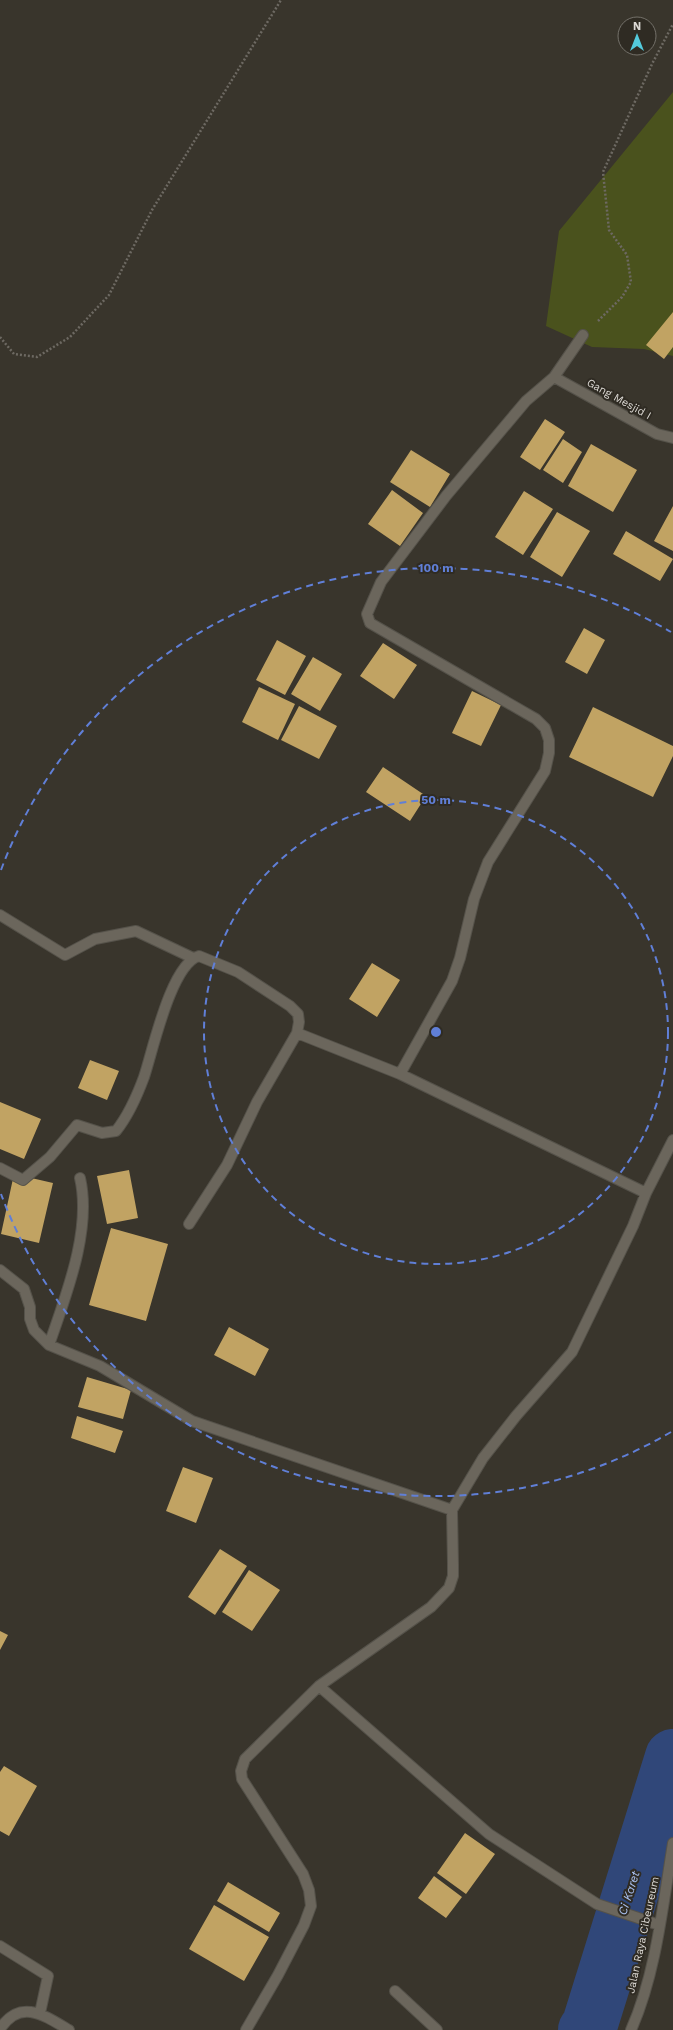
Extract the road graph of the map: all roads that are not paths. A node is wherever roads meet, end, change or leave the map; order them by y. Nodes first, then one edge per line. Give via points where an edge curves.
1 (583, 335) road end
2 (554, 377) junction
3 (673, 438) edge
4 (0, 915) edge
5 (193, 958) junction
6 (297, 1033) junction
7 (400, 1074) junction
8 (673, 1140) edge
9 (0, 1168) edge
10 (80, 1178) dead end
11 (646, 1193) junction
12 (189, 1224) dead end
13 (0, 1270) edge
14 (49, 1345) junction
15 (452, 1510) junction
16 (319, 1686) junction
17 (673, 1843) edge
18 (659, 1926) junction
19 (0, 1946) edge
20 (395, 1991) dead end
21 (40, 2013) junction
22 (0, 2029) edge
23 (69, 2030) edge
24 (246, 2030) edge
25 (437, 2030) edge
26 (631, 2030) edge

1 - 2 street
2 - 3 street, Gang Mesjid I via 657,434
2 - 7 street via 526,401 446,496 381,582 367,614 370,623 536,719 545,728 549,740 545,770 488,862 474,899 452,981
4 - 5 street via 65,955 95,939 136,931
5 - 6 street via 199,956 238,972 290,1006 298,1014
5 - 9 street via 185,965 169,996 143,1079 127,1116 116,1131 102,1133 77,1125 50,1156 22,1180
6 - 7 street
6 - 12 street via 257,1102 227,1165
7 - 11 street
8 - 11 street
10 - 14 street via 84,1193 83,1219 77,1252
11 - 15 street via 633,1226 572,1352 483,1458
13 - 14 street via 24,1290 34,1330
14 - 15 street via 100,1366 192,1421
15 - 16 street via 453,1570 449,1588 431,1607
16 - 18 street via 489,1834 597,1904
16 - 24 street via 245,1759 241,1772 246,1786 303,1874 312,1906 304,1926
17 - 18 street, Jalan Raya Cibeureum
18 - 26 street, Jalan Raya Cibeureum via 645,1990
19 - 21 street via 48,1976
20 - 25 street
21 - 22 street via 16,2013 7,2018
21 - 23 street

